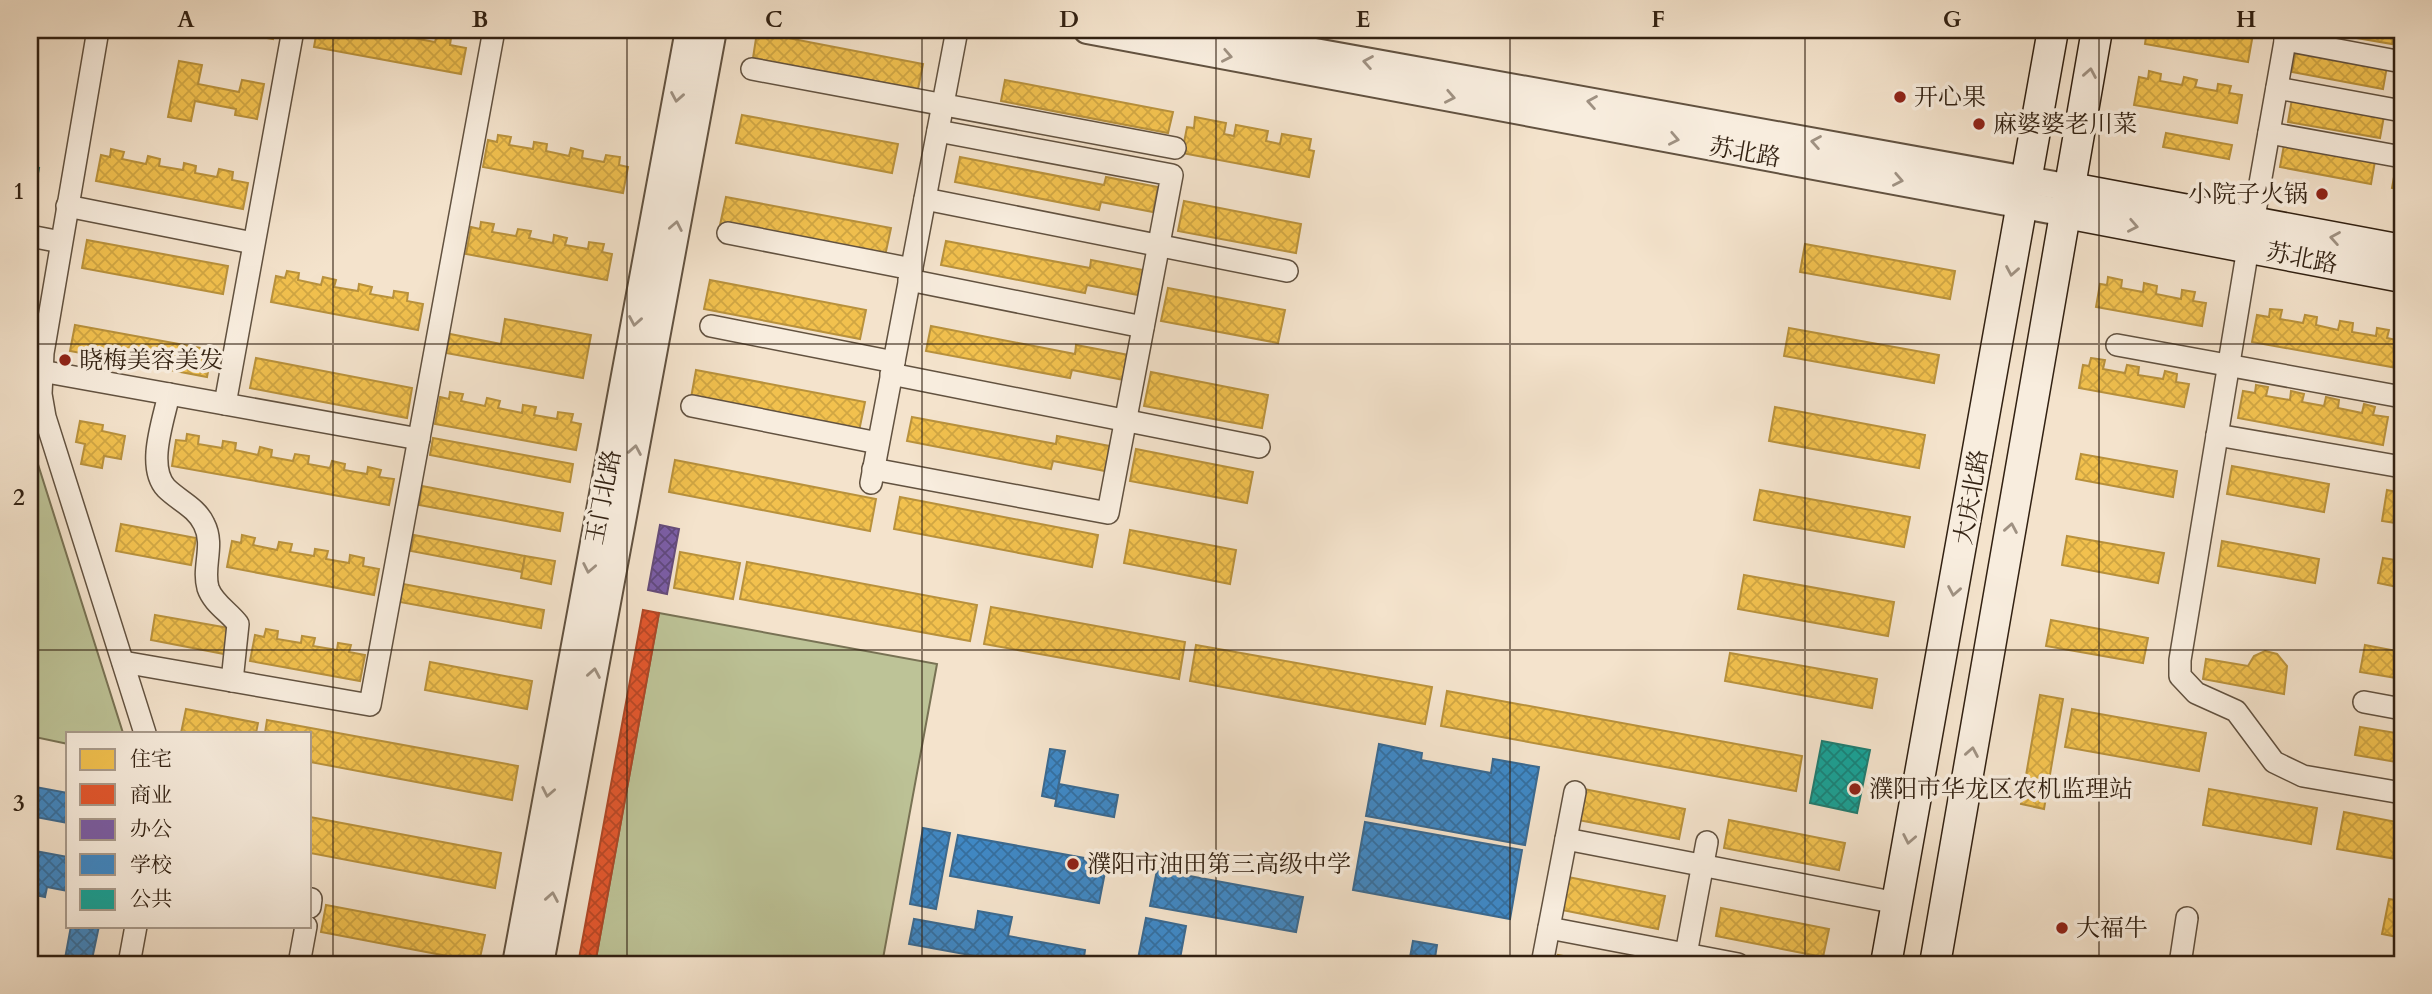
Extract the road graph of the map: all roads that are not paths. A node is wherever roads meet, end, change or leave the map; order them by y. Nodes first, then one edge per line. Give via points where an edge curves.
1 (98, 30) edge
2 (293, 30) edge
3 (494, 30) edge
4 (689, 30) edge
5 (713, 30) edge
6 (957, 30) edge
7 (1087, 30) edge
8 (1193, 30) edge
9 (2053, 30) edge
10 (2097, 30) edge
11 (2286, 35) edge
12 (2402, 62) edge
13 (752, 69) dead end
14 (2277, 88) junction
15 (943, 103) junction
16 (2402, 111) edge
17 (938, 131) junction
18 (2269, 133) junction
19 (1175, 148) dead end
20 (2402, 158) edge
21 (2026, 192) junction
22 (925, 199) junction
23 (2068, 201) junction
24 (67, 206) junction
25 (728, 233) dead end
26 (2250, 235) junction
27 (30, 236) edge
28 (61, 242) junction
29 (253, 243) junction
30 (1159, 244) junction
31 (2402, 250) edge
32 (1287, 271) dead end
33 (911, 274) junction
34 (2402, 277) edge
35 (711, 326) dead end
36 (1143, 327) junction
37 (2117, 345) dead end
38 (2228, 366) junction
39 (893, 368) junction
40 (36, 370) edge
41 (169, 394) junction
42 (2402, 397) edge
43 (226, 404) junction
44 (692, 406) dead end
45 (1126, 420) junction
46 (2217, 435) junction
47 (419, 439) junction
48 (878, 443) junction
49 (1259, 447) dead end
50 (2402, 467) edge
51 (123, 662) junction
52 (232, 681) junction
53 (2364, 702) dead end
54 (2402, 709) edge
55 (145, 732) edge
56 (1575, 792) dead end
57 (2402, 793) edge
58 (1566, 839) junction
59 (1707, 842) dead end
60 (1703, 866) junction
61 (1897, 903) junction
62 (2187, 918) dead end
63 (136, 928) edge
64 (306, 928) edge
65 (1549, 928) junction
66 (1686, 954) junction
67 (129, 964) edge
68 (299, 964) edge
69 (516, 964) edge
70 (540, 964) edge
71 (1542, 964) edge
72 (1738, 964) edge
73 (1886, 964) edge
74 (1936, 964) edge
75 (2180, 964) edge

1 - 24 street
2 - 29 street
3 - 47 street
4 -> 69 street, 玉门北路
70 -> 5 street, 玉门北路
6 - 15 street
7 -> 21 street, 苏北路
21 -> 8 street, 苏北路
9 - 21 main road, 大庆北路
23 -> 10 main road, 大庆北路
11 - 12 street
11 - 14 street
13 - 15 street
14 - 16 street
14 - 18 street
15 - 17 street
15 - 19 street
17 - 22 street
17 - 30 street via 1172,175
18 - 20 street
18 - 26 street
21 - 23 street, 苏北路
21 -> 61 main road, 大庆北路
22 - 30 street
22 - 33 street
23 - 26 main road, 苏北路
74 -> 23 main road, 大庆北路
24 - 28 street
24 - 29 street
25 - 33 street
31 -> 26 main road, 苏北路
26 - 34 main road, 苏北路
26 - 38 street
27 - 28 street
28 - 40 street
29 - 43 street
30 - 32 street
30 - 36 street
33 - 36 street
33 - 39 street
35 - 39 street
36 - 45 street
37 - 38 street
38 - 42 street
38 - 46 street
39 - 45 street
39 - 48 street
40 - 41 street
40 - 51 street via 45,417
41 - 43 street
41 - 52 street via 159,470 164,485 204,523 209,539 208,587 238,624
43 - 47 street
44 - 48 street
45 - 48 street via 1108,513 872,476
45 - 49 street
46 - 50 street
46 - 57 street via 2180,676 2196,693 2236,711 2274,762 2303,776
47 - 52 street via 370,705
51 - 52 street
51 - 55 street
53 - 54 street
56 - 58 street
58 - 60 street
58 - 65 street
59 - 60 street
60 - 61 street
60 - 66 street
61 - 73 main road, 大庆北路
62 - 75 street
63 - 67 street
64 - 68 street
65 - 66 street
65 - 71 street
66 - 72 street

